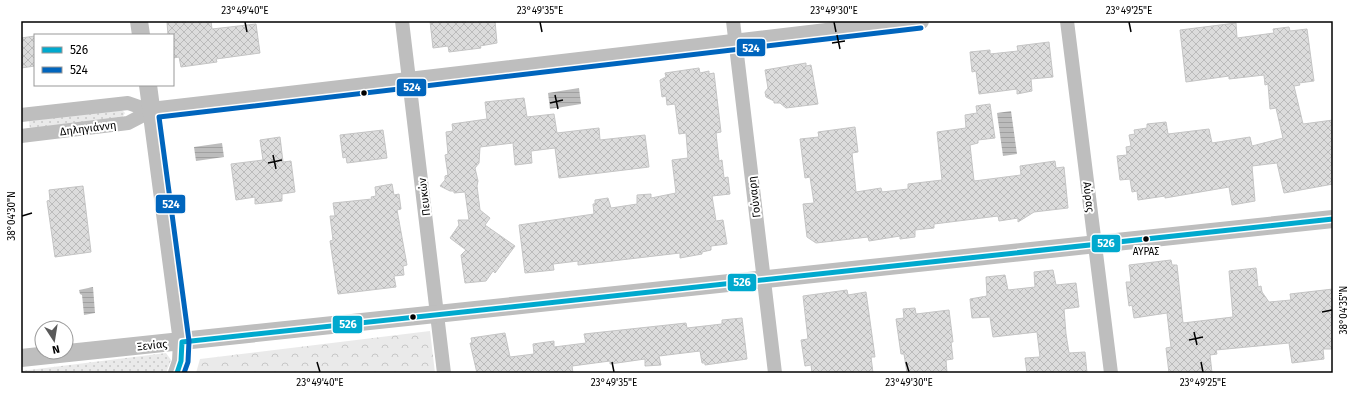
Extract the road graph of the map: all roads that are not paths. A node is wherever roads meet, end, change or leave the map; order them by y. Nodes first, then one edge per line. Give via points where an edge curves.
1 (139, 21) edge
2 (402, 21) edge
3 (733, 21) edge
4 (920, 21) edge
5 (1067, 21) edge
6 (141, 34) edge
7 (736, 43) junction
8 (410, 81) junction
9 (148, 86) edge
10 (151, 111) junction
11 (21, 115) edge
12 (21, 136) edge
13 (1333, 219) edge
14 (1095, 244) junction
15 (764, 280) junction
16 (438, 315) junction
17 (182, 342) junction
18 (21, 358) edge
19 (177, 373) edge
20 (444, 373) edge
21 (775, 373) edge
22 (1111, 373) edge

1 - 6 street
2 - 8 street, Πευκών
3 - 7 street, Γούναρη
4 - 7 street, Δηληγιάννη
5 - 14 street, Αύρας
7 - 8 street, Δηληγιάννη
7 - 15 street, Γούναρη
8 - 10 street, Δηληγιάννη
8 - 16 street, Πευκών
9 - 10 street
10 - 11 street, Δηληγιάννη via 128,103
10 - 12 street, Δηληγιάννη via 128,123
10 - 17 street
13 - 14 street, Ξενίας
14 - 15 street, Ξενίας
14 - 22 street, Αύρας
15 - 16 street, Ξενίας
15 - 21 street, Γούναρη
16 - 17 street, Ξενίας
16 - 20 street, Πευκών
17 - 18 street, Ξενίας
17 - 19 street via 181,361

